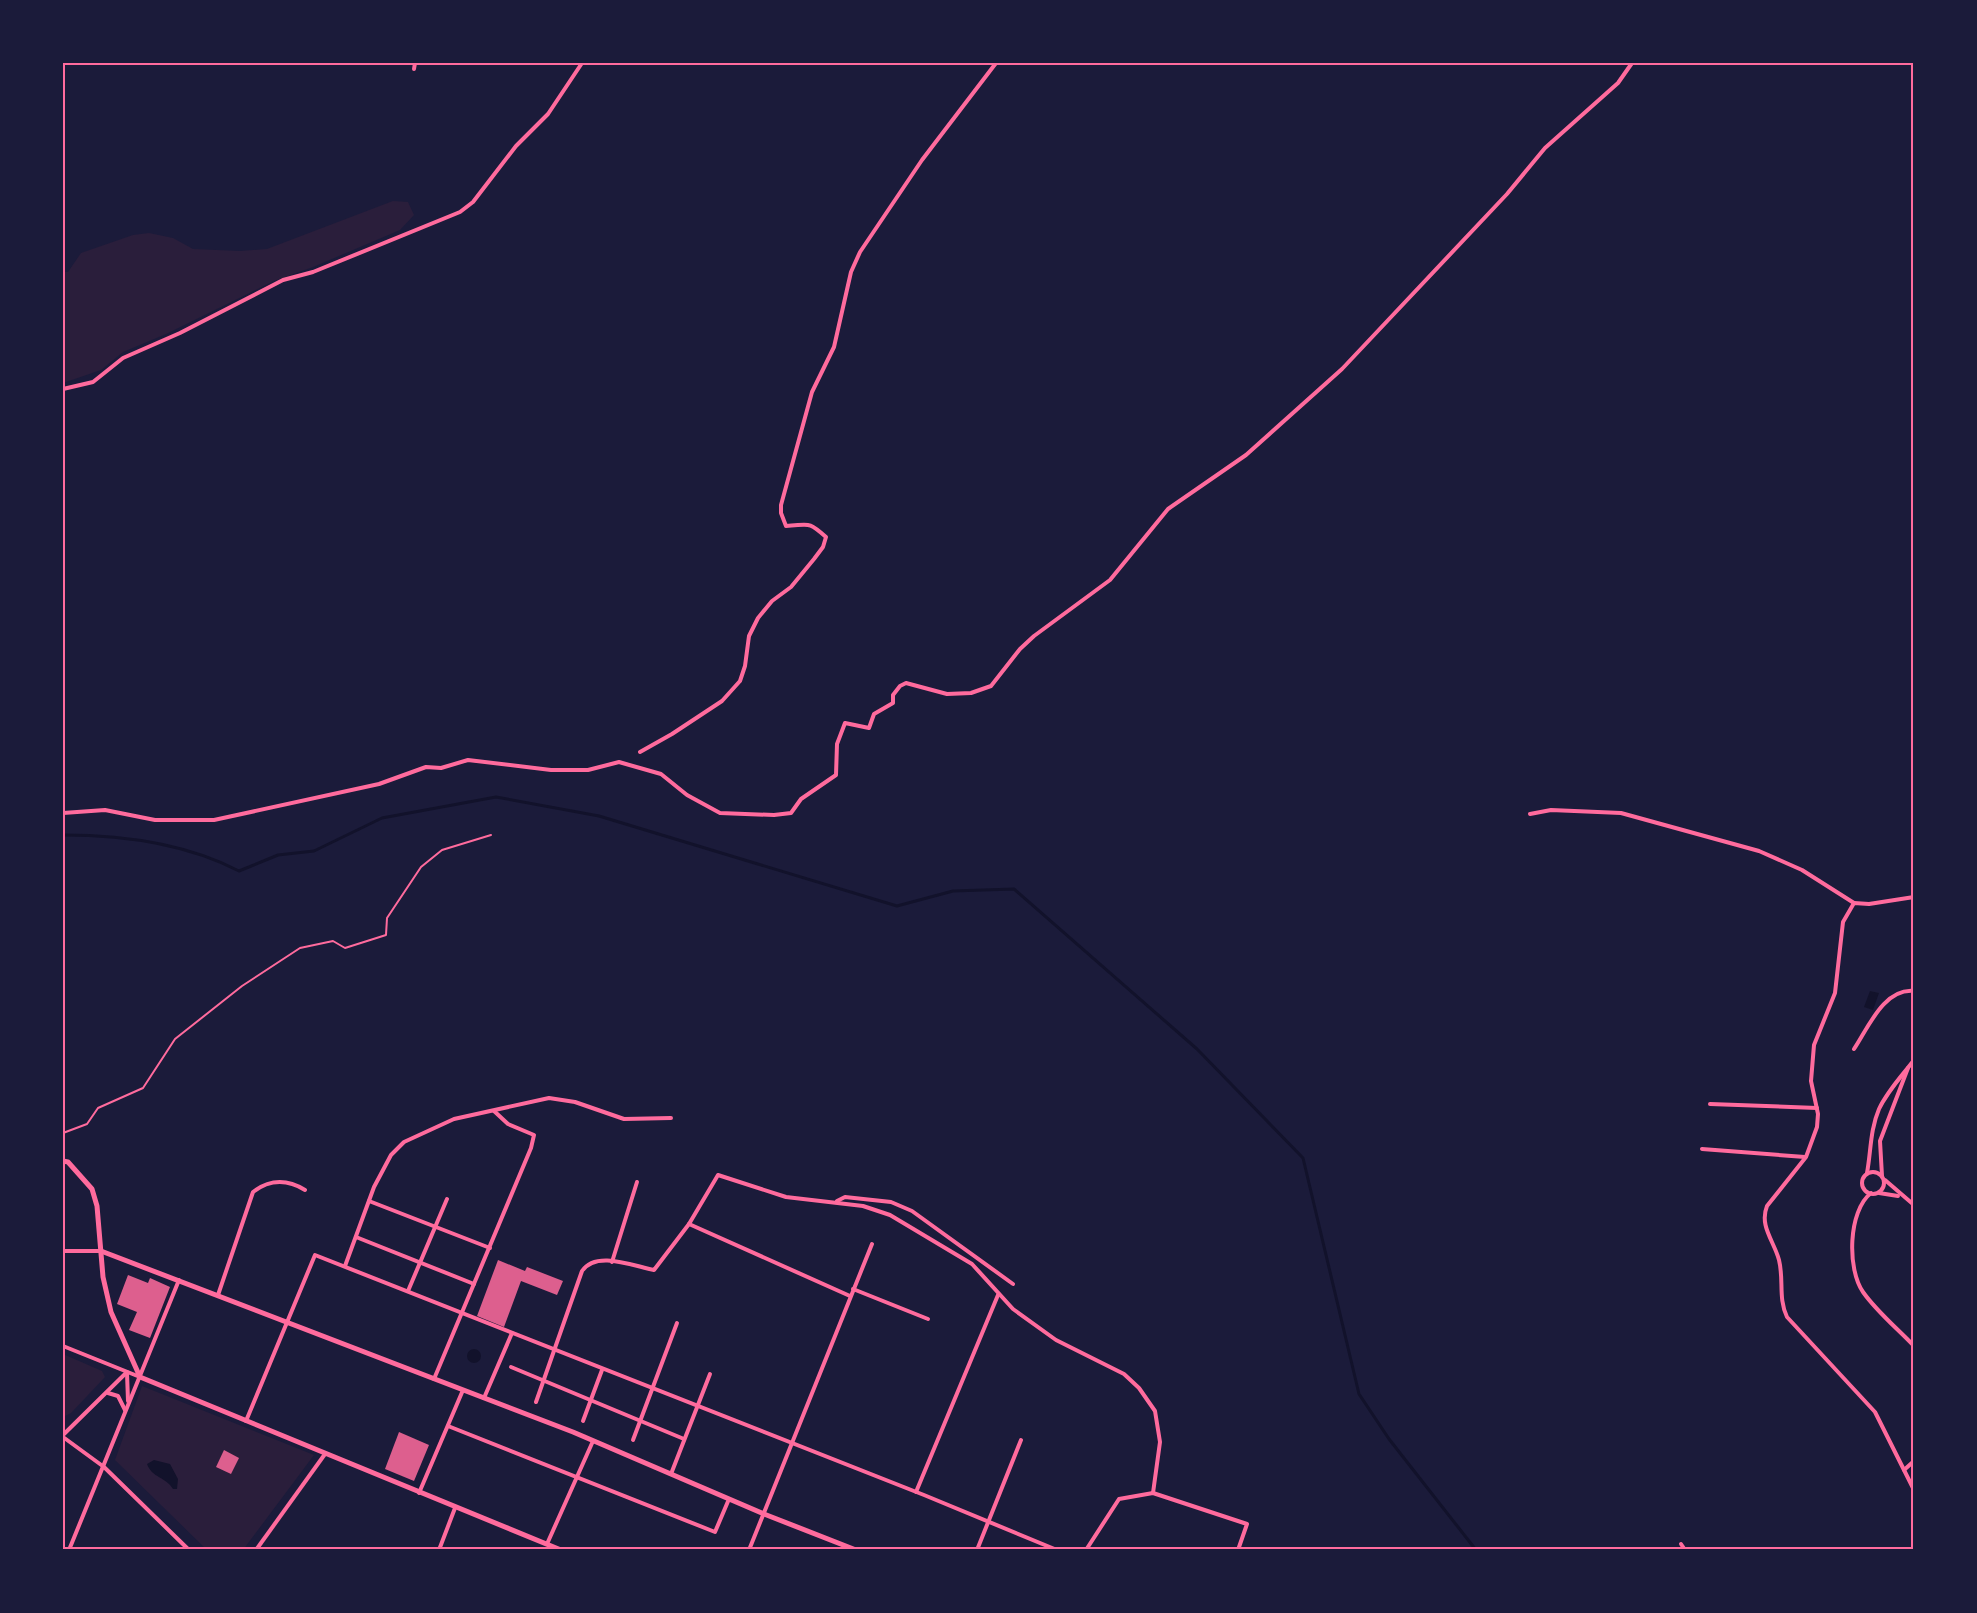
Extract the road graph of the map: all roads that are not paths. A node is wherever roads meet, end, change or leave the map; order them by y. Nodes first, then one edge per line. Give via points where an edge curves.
1 (415, 63) edge
2 (582, 63) edge
3 (996, 63) edge
4 (1632, 63) edge
5 (414, 69) dead end
6 (63, 389) edge
7 (640, 752) dead end
8 (63, 813) edge
9 (1530, 814) dead end
10 (491, 835) dead end
11 (1914, 897) edge
12 (1854, 903) junction
13 (1914, 991) edge
14 (1854, 1048) dead end
15 (1914, 1060) edge
16 (1908, 1068) junction
17 (1710, 1104) dead end
18 (1817, 1108) junction
19 (493, 1111) junction
20 (671, 1118) dead end
21 (63, 1133) edge
22 (1702, 1149) dead end
23 (1806, 1157) junction
24 (63, 1161) edge
25 (1867, 1173) junction
26 (1882, 1177) junction
27 (637, 1182) dead end
28 (305, 1190) dead end
29 (1871, 1193) junction
30 (1877, 1193) junction
31 (1902, 1197) junction
32 (447, 1199) dead end
33 (369, 1201) junction
34 (837, 1202) junction
35 (1914, 1205) edge
36 (689, 1224) junction
37 (435, 1227) junction
38 (356, 1238) junction
39 (872, 1244) dead end
40 (489, 1248) junction
41 (63, 1251) edge
42 (101, 1251) junction
43 (612, 1262) junction
44 (420, 1263) junction
45 (345, 1266) junction
46 (179, 1280) junction
47 (474, 1284) junction
48 (1014, 1284) dead end
49 (853, 1288) junction
50 (408, 1291) junction
51 (218, 1295) junction
52 (998, 1295) junction
53 (850, 1296) junction
54 (462, 1313) junction
55 (928, 1319) dead end
56 (288, 1323) junction
57 (677, 1323) dead end
58 (512, 1333) junction
59 (63, 1346) edge
60 (1914, 1346) edge
61 (554, 1350) junction
62 (511, 1367) dead end
63 (602, 1370) junction
64 (127, 1372) junction
65 (710, 1374) dead end
66 (140, 1377) junction
67 (434, 1378) junction
68 (543, 1380) junction
69 (652, 1389) junction
70 (463, 1390) junction
71 (108, 1393) junction
72 (484, 1398) junction
73 (591, 1400) junction
74 (536, 1402) dead end
75 (128, 1403) junction
76 (698, 1406) junction
77 (125, 1411) junction
78 (246, 1421) junction
79 (583, 1421) dead end
80 (640, 1421) junction
81 (448, 1426) junction
82 (63, 1436) edge
83 (684, 1439) junction
84 (593, 1440) junction
85 (633, 1440) dead end
86 (1021, 1440) dead end
87 (792, 1442) junction
88 (326, 1454) junction
89 (1914, 1461) edge
90 (104, 1467) junction
91 (1904, 1470) junction
92 (670, 1474) junction
93 (577, 1477) junction
94 (1914, 1490) edge
95 (916, 1491) junction
96 (419, 1493) junction
97 (1153, 1493) junction
98 (729, 1499) junction
99 (455, 1508) junction
100 (764, 1514) junction
101 (988, 1522) junction
102 (547, 1544) junction
103 (1681, 1544) dead end
104 (69, 1550) edge
105 (189, 1550) edge
106 (256, 1550) edge
107 (439, 1550) edge
108 (561, 1550) edge
109 (748, 1550) edge
110 (856, 1550) edge
111 (977, 1550) edge
112 (1057, 1550) edge
113 (1086, 1550) edge
114 (1238, 1550) edge
115 (1685, 1550) edge

1 - 5 street
2 - 6 street via 548,114 460,212 283,280 123,358 93,382
3 - 7 street via 867,239 851,272 834,347 812,392 781,504 786,526 812,524 826,537 823,547 791,587 758,618 749,636 743,674 728,696
4 - 8 street via 1618,83 1545,148 1507,194 1342,369 1246,455 1168,509 1110,580 1034,636 991,686 971,693 947,694 906,683 893,695 893,703 874,714 868,728 845,723 837,744 836,775 801,799 791,813 720,813 687,795 661,774 619,762 588,770 551,770 468,760 214,820 155,820 105,810
9 - 12 street via 1551,810 1621,813 1759,851 1802,870
10 - 21 lane via 442,850 421,867 387,918 386,935 345,948 333,941 300,948 242,986 175,1039 143,1088 98,1108 87,1124
11 - 12 street
12 - 18 street via 1844,922 1835,993 1814,1045 1811,1081
13 - 14 street via 1907,990 1886,1000
15 - 16 street
16 - 25 street via 1878,1111
16 - 26 street via 1880,1141
17 - 18 street
18 - 23 street via 1817,1127
19 - 20 street via 549,1098 575,1102 624,1119
19 - 33 street via 454,1119 404,1142 391,1155
19 - 40 street via 508,1124 534,1135
22 - 23 street
23 - 91 street via 1764,1215 1779,1260 1782,1306 1795,1326 1875,1412
24 - 42 main road via 92,1189
25 - 26 street via 1876,1172
25 - 29 street via 1862,1183
26 - 30 street via 1884,1185
26 - 31 street
27 - 43 street
28 - 51 street via 291,1181 265,1183 253,1192
29 - 30 street
29 - 60 street via 1860,1205 1853,1228 1858,1282
30 - 31 street
31 - 35 street
32 - 37 street
33 - 37 street
33 - 38 street
34 - 36 street via 786,1197 718,1175
34 - 48 street via 845,1197 891,1202 912,1211
34 - 52 street via 881,1212 910,1226 972,1264
36 - 43 street via 654,1270
36 - 53 street
37 - 40 street
37 - 44 street
38 - 44 street
38 - 45 street
39 - 49 street
40 - 47 street
41 - 42 street
42 - 46 main road
42 - 66 main road via 111,1312
43 - 61 street via 595,1260 582,1270
44 - 47 street
44 - 50 street
45 - 50 street
45 - 56 street via 315,1255
46 - 51 main road
46 - 66 street
47 - 54 street
49 - 53 street
49 - 55 street
50 - 54 street
51 - 56 main road
52 - 95 street
52 - 97 street via 1079,1354 1124,1374 1139,1388 1155,1412 1160,1442
53 - 87 street
54 - 58 street
54 - 67 street
56 - 67 main road
56 - 78 street
57 - 69 street
58 - 61 street
58 - 72 street
59 - 64 street
61 - 63 street
61 - 68 street
62 - 68 street
63 - 69 street
63 - 73 street
64 - 66 street
64 - 71 street
64 - 75 street
65 - 76 street
66 - 75 street
66 - 78 main road
67 - 70 main road
68 - 73 street
68 - 74 street
69 - 76 street
69 - 80 street
70 - 72 main road
70 - 81 street
71 - 77 street via 122,1400
71 - 82 street
72 - 84 main road
73 - 79 street
73 - 80 street
75 - 77 street
76 - 83 street
76 - 87 street
77 - 90 street
78 - 88 main road
80 - 83 street
80 - 85 street
81 - 93 street
81 - 96 street
82 - 90 street
83 - 92 street
84 - 92 main road
84 - 93 street
86 - 101 street
87 - 95 street
87 - 100 street
88 - 96 main road
88 - 106 street
89 - 91 street
90 - 104 street
90 - 105 street
91 - 94 street
92 - 98 main road
93 - 98 street via 715,1533
93 - 102 street
95 - 101 street
96 - 99 main road
97 - 113 street via 1119,1499
97 - 114 street via 1247,1524
98 - 100 main road
99 - 102 main road
99 - 107 street
100 - 109 street
100 - 110 main road
101 - 111 street
101 - 112 street
102 - 108 main road
103 - 115 street

